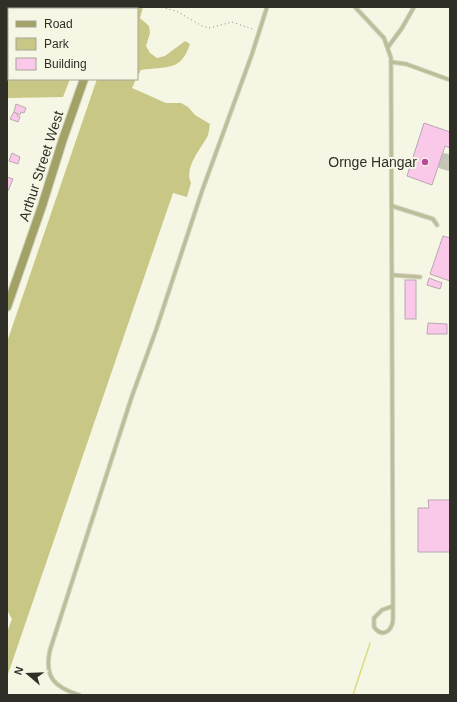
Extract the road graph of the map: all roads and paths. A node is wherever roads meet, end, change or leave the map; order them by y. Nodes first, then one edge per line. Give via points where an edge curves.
1 (162, 7) edge
2 (267, 7) edge
3 (355, 7) edge
4 (414, 7) edge
5 (260, 31) junction
6 (388, 47) junction
7 (391, 62) junction
8 (84, 80) edge
9 (450, 80) edge
10 (392, 206) junction
11 (437, 225) dead end
12 (392, 275) junction
13 (420, 277) dead end
14 (7, 307) edge
15 (393, 606) junction
16 (79, 695) edge

1 - 5 path via 209,28 232,22
2 - 5 lane
3 - 6 lane via 378,30
4 - 6 lane
5 - 16 lane via 132,396 50,650 48,669 57,685
6 - 7 lane
7 - 9 lane via 406,64
7 - 10 lane
8 - 14 main road, Arthur Street West
10 - 11 lane via 433,219
10 - 12 lane
12 - 13 lane
12 - 15 lane
15 - 15 lane via 392,626 387,632 377,631 374,627 374,618 382,610

